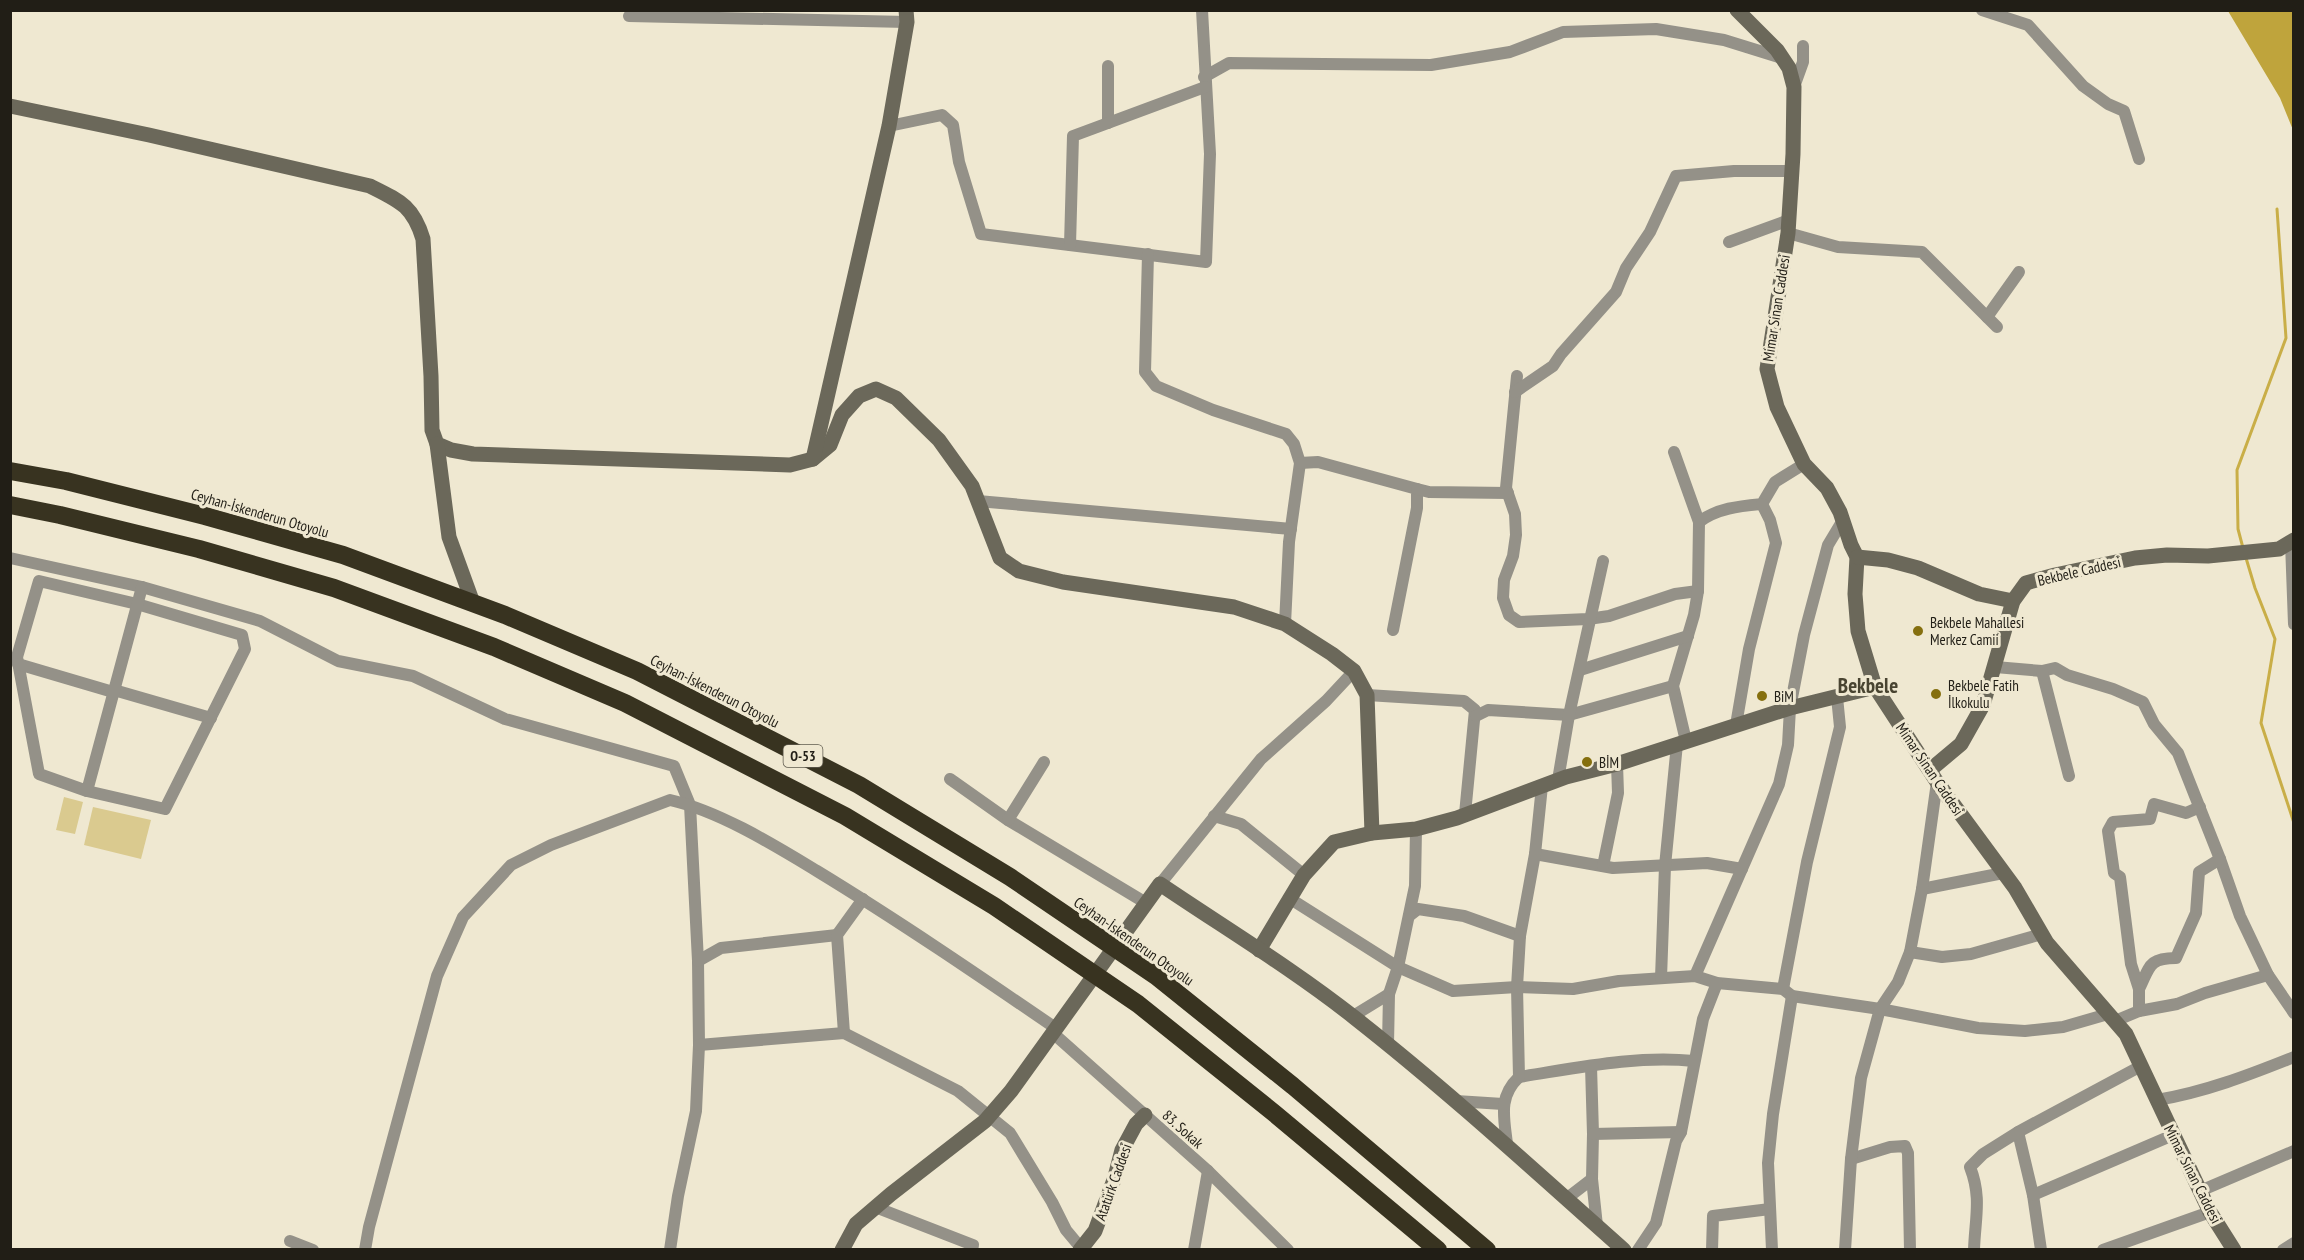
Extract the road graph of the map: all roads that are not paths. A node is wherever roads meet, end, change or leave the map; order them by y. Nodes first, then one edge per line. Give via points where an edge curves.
1 (1202, 10) edge
2 (1737, 10) edge
3 (1982, 10) edge
4 (629, 16) dead end
5 (906, 16) edge
6 (1803, 46) dead end
7 (1782, 58) junction
8 (1108, 66) dead end
9 (1205, 82) junction
10 (1794, 87) junction
11 (10, 106) edge
12 (1108, 123) junction
13 (889, 126) junction
14 (2139, 159) dead end
15 (1792, 171) junction
16 (1789, 227) junction
17 (1729, 242) dead end
18 (1070, 245) junction
19 (1148, 254) junction
20 (2019, 272) dead end
21 (1987, 317) junction
22 (1996, 327) dead end
23 (1517, 375) dead end
24 (1515, 393) junction
25 (437, 444) junction
26 (1674, 452) dead end
27 (813, 459) junction
28 (1300, 463) junction
29 (1804, 464) junction
30 (10, 471) edge
31 (1418, 489) junction
32 (1508, 493) junction
33 (978, 501) junction
34 (1762, 504) junction
35 (10, 505) edge
36 (1843, 520) junction
37 (1700, 522) junction
38 (1291, 530) junction
39 (2288, 544) edge
40 (1857, 556) junction
41 (10, 558) edge
42 (1603, 561) dead end
43 (142, 587) junction
44 (1698, 591) junction
45 (2013, 601) junction
46 (473, 603) junction
47 (137, 604) junction
48 (1588, 619) junction
49 (1285, 624) junction
50 (2294, 624) edge
51 (1393, 630) dead end
52 (1688, 636) junction
53 (18, 664) junction
54 (1995, 667) junction
55 (1580, 670) junction
56 (1354, 671) junction
57 (2042, 671) junction
58 (1673, 686) junction
59 (1875, 687) junction
60 (114, 691) junction
61 (1366, 695) junction
62 (1837, 697) junction
63 (1790, 708) junction
64 (1569, 715) junction
65 (1476, 716) junction
66 (211, 718) junction
67 (1736, 725) junction
68 (1682, 742) junction
69 (1044, 762) dead end
70 (1617, 764) junction
71 (1933, 776) junction
72 (2069, 776) dead end
73 (950, 779) dead end
74 (1558, 780) junction
75 (1542, 786) junction
76 (87, 791) junction
77 (690, 804) junction
78 (2200, 807) junction
79 (1465, 814) junction
80 (1214, 816) junction
81 (1008, 820) junction
82 (1416, 829) junction
83 (1372, 833) junction
84 (1536, 854) junction
85 (2220, 859) junction
86 (1603, 866) junction
87 (1665, 866) junction
88 (1742, 870) junction
89 (2003, 873) junction
90 (1304, 875) junction
91 (1160, 884) junction
92 (1922, 889) junction
93 (1289, 898) junction
94 (863, 899) junction
95 (1141, 910) junction
96 (1409, 916) junction
97 (837, 934) junction
98 (2042, 934) junction
99 (1520, 936) junction
100 (1258, 950) junction
101 (1910, 952) junction
102 (698, 961) junction
103 (1398, 967) junction
104 (2268, 975) junction
105 (1695, 976) junction
106 (1661, 978) junction
107 (1717, 983) junction
108 (1516, 987) junction
109 (2139, 990) junction
110 (1787, 992) junction
111 (1389, 994) junction
112 (1880, 1009) junction
113 (2139, 1011) junction
114 (2294, 1014) edge
115 (1353, 1016) junction
116 (2111, 1017) junction
117 (1056, 1031) junction
118 (844, 1033) junction
119 (1388, 1044) junction
120 (699, 1045) junction
121 (2294, 1058) edge
122 (1694, 1061) junction
123 (1591, 1066) junction
124 (2141, 1066) junction
125 (1519, 1077) junction
126 (2157, 1100) junction
127 (1456, 1101) junction
128 (1503, 1104) junction
129 (1145, 1114) junction
130 (990, 1115) junction
131 (1681, 1132) junction
132 (2018, 1132) junction
133 (1593, 1134) junction
134 (2173, 1135) junction
135 (1507, 1144) junction
136 (2294, 1151) edge
137 (1851, 1159) junction
138 (1208, 1171) junction
139 (1592, 1179) junction
140 (2200, 1191) junction
141 (2033, 1196) junction
142 (1566, 1199) junction
143 (875, 1207) junction
144 (1770, 1209) junction
145 (2210, 1212) junction
146 (1597, 1226) junction
147 (290, 1241) dead end
148 (2294, 1243) edge
149 (1081, 1249) edge
150 (314, 1250) edge
151 (365, 1250) edge
152 (670, 1250) edge
153 (842, 1250) edge
154 (972, 1250) edge
155 (1194, 1250) edge
156 (1288, 1250) edge
157 (1437, 1250) edge
158 (1487, 1250) edge
159 (1624, 1250) edge
160 (1638, 1250) edge
161 (1712, 1250) edge
162 (1772, 1250) edge
163 (1845, 1250) edge
164 (1910, 1250) edge
165 (1974, 1250) edge
166 (2041, 1250) edge
167 (2103, 1250) edge
168 (2234, 1250) edge
169 (2283, 1250) edge

1 - 9 street
2 - 7 street, Mimar Sinan Caddesi
3 - 14 street via 2028,25 2082,86 2124,111
4 - 5 street
5 - 13 street
6 - 10 street via 1803,62
7 - 9 street via 1724,40 1656,28 1563,32 1510,52 1431,65 1229,63
7 - 10 street, Mimar Sinan Caddesi
8 - 12 street
9 - 12 street
9 - 19 street via 1210,154 1206,262
10 - 15 street, Mimar Sinan Caddesi
11 - 25 street via 370,186 398,200 409,209 423,239 432,430
12 - 18 street via 1073,136
13 - 18 street via 942,115 953,125 959,162 981,234
13 - 27 street
15 - 16 street, Mimar Sinan Caddesi
15 - 24 street via 1676,176 1616,292 1553,366
16 - 17 street
16 - 21 street via 1838,247 1922,252
16 - 29 street, Mimar Sinan Caddesi via 1767,369 1777,407
18 - 19 street
19 - 28 street via 1145,372 1156,386 1286,434
20 - 21 street
21 - 22 street
23 - 24 street
24 - 32 street
25 - 27 street via 473,454 790,465
25 - 46 street via 449,537
26 - 37 street
27 - 33 street via 830,445 842,415 859,396 876,389 896,398 939,440 972,486
28 - 31 street via 1318,462
28 - 38 street
29 - 34 street via 1775,482
29 - 36 street, Mimar Sinan Caddesi via 1827,488
30 - 46 highway, Ceyhan-İskenderun Otoyolu / O-53 via 205,516 343,555
31 - 32 street
31 - 51 street
32 - 48 street via 1515,513 1516,535 1504,580 1503,598 1509,615 1519,622
33 - 38 street
33 - 49 street via 1000,558 1019,570 1063,582 1234,607
34 - 37 street via 1738,506
34 - 67 street via 1776,543 1749,649
35 - 157 highway, O-53 via 199,549 334,588 494,647 625,703 845,816 994,906 1138,1004
36 - 40 street, Mimar Sinan Caddesi
36 - 63 street via 1828,545
37 - 44 street
38 - 49 street
39 - 45 street, Bekbele Caddesi via 2208,556 2135,558 2026,583
39 - 50 street
40 - 45 street via 1918,568 1979,594
40 - 59 street, Mimar Sinan Caddesi via 1858,631
41 - 43 street
42 - 48 street
43 - 47 street
43 - 77 street via 260,621 338,661 413,676 505,719 674,766
44 - 48 street
44 - 52 street
45 - 54 street
46 - 158 highway, Ceyhan-İskenderun Otoyolu / O-53 via 648,677 859,785 1010,877 1156,976
47 - 53 street via 39,581
47 - 60 street
47 - 66 street via 242,635 245,649
48 - 55 street
49 - 56 street
52 - 55 street
52 - 58 street
53 - 60 street
53 - 76 street via 39,774
54 - 57 street
54 - 71 street via 1983,705 1961,744
55 - 64 street
56 - 61 street
56 - 80 street via 1261,759
57 - 72 street
57 - 78 street via 2055,668 2143,702 2154,724 2178,753
58 - 64 street
58 - 68 street
59 - 62 street
59 - 71 street, Mimar Sinan Caddesi
60 - 66 street
60 - 76 street
61 - 65 street via 1464,700
61 - 83 street
62 - 63 street
62 - 110 street via 1840,727 1807,862
63 - 67 street
63 - 88 street via 1788,745 1779,784
64 - 65 street via 1488,710
64 - 74 street
65 - 79 street
66 - 76 street via 165,809
67 - 68 street
68 - 70 street
68 - 87 street
69 - 81 street
70 - 74 street
70 - 86 street via 1618,793
71 - 89 street, Mimar Sinan Caddesi
71 - 92 street
73 - 81 street
74 - 75 street
75 - 79 street
75 - 84 street
77 - 94 street, 83. Sokak via 776,846
77 - 102 street
77 - 151 street via 670,800 551,845 511,865 463,917 437,976
78 - 85 street
78 - 109 street via 2186,813 2154,804 2151,819 2113,822 2108,831
79 - 82 street
80 - 90 street via 1241,824
80 - 91 street
81 - 95 street
82 - 83 street
82 - 96 street via 1415,886
83 - 90 street via 1334,842
84 - 86 street
84 - 99 street
85 - 104 street via 2240,916
85 - 109 street via 2199,872 2196,913 2176,958 2160,958 2152,963
86 - 87 street
87 - 88 street via 1707,863
87 - 106 street
88 - 105 street
89 - 92 street
89 - 98 street, Mimar Sinan Caddesi
90 - 93 street
91 - 95 street
91 - 100 street
92 - 101 street
93 - 100 street
93 - 103 street
94 - 97 street
94 - 117 street, 83. Sokak
95 - 117 street
96 - 99 street via 1418,909 1464,916
96 - 103 street
97 - 102 street via 721,948
97 - 118 street
98 - 101 street via 1971,954 1942,957
98 - 116 street, Mimar Sinan Caddesi
99 - 108 street
100 - 115 street
101 - 112 street via 1898,982
102 - 120 street
103 - 108 street via 1453,990
103 - 111 street
104 - 113 street via 2177,1004
104 - 114 street
105 - 106 street
105 - 107 street
106 - 108 street via 1573,989
107 - 110 street
107 - 122 street via 1703,1019
108 - 125 street
109 - 113 street
110 - 112 street
110 - 144 street via 1768,1162
111 - 115 street
111 - 119 street
112 - 116 street via 1978,1028 2025,1031
112 - 137 street via 1861,1078
113 - 116 street
115 - 119 street
116 - 124 street, Mimar Sinan Caddesi via 2126,1034
117 - 129 street, 83. Sokak
117 - 130 street
118 - 120 street
118 - 130 street via 958,1091
119 - 127 street
120 - 152 street via 696,1111
121 - 126 street via 2245,1077
122 - 123 street via 1641,1060
122 - 131 street
123 - 125 street
123 - 133 street
124 - 126 street, Mimar Sinan Caddesi
124 - 132 street
125 - 128 street via 1510,1086
126 - 134 street, Mimar Sinan Caddesi
127 - 128 street
127 - 135 street
128 - 135 street
129 - 138 street, 83. Sokak
129 - 149 street, Atatürk Caddesi via 1122,1150 1095,1231
130 - 143 street
130 - 149 street via 1010,1133
131 - 133 street
131 - 160 street via 1656,1223
132 - 141 street
132 - 165 street via 1970,1167 1978,1198
133 - 139 street
134 - 140 street, Mimar Sinan Caddesi
134 - 141 street
135 - 142 street
136 - 140 street
137 - 163 street
137 - 164 street via 1905,1146
138 - 155 street
138 - 156 street, 83. Sokak
139 - 142 street
139 - 146 street
140 - 145 street, Mimar Sinan Caddesi
141 - 166 street
142 - 146 street
143 - 153 street via 856,1224
143 - 154 street via 973,1245
144 - 161 street via 1713,1216
144 - 162 street
145 - 167 street
145 - 168 street, Mimar Sinan Caddesi
146 - 159 street
147 - 150 street
148 - 169 street

